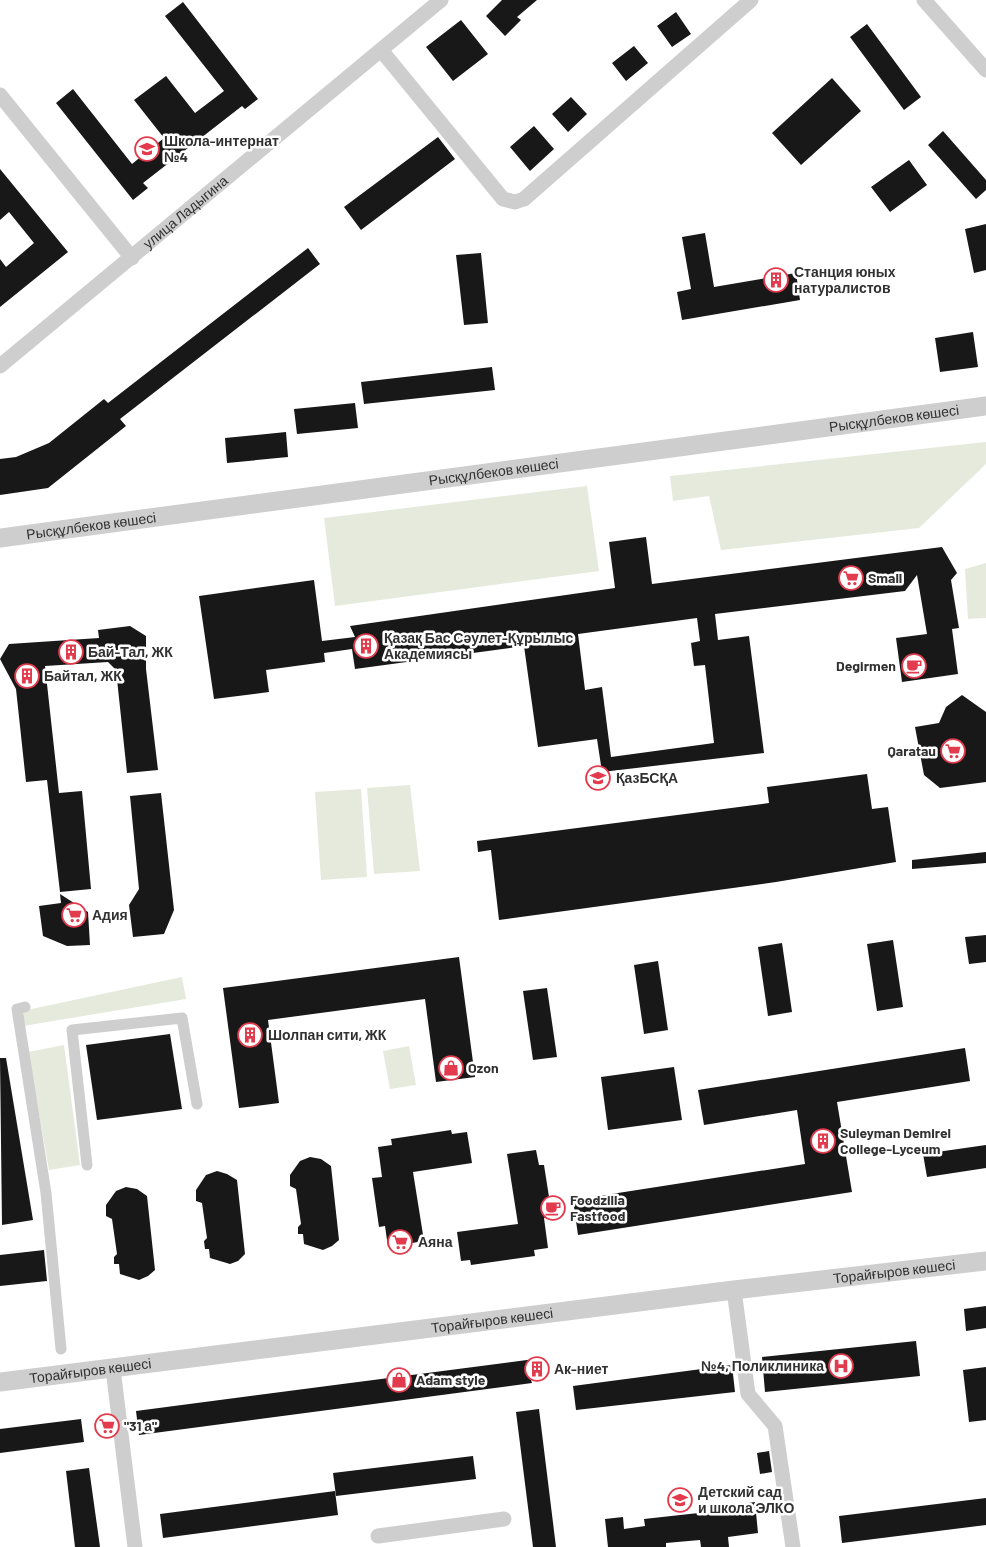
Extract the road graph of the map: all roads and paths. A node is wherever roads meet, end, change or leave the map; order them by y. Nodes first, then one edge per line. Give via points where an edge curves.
1 (441, 0) edge
2 (751, 0) edge
3 (924, 0) edge
4 (381, 50) junction
5 (986, 70) edge
6 (0, 95) edge
7 (132, 258) junction
8 (0, 366) edge
9 (986, 406) edge
10 (0, 538) edge
11 (25, 1007) dead end
12 (197, 1104) dead end
13 (87, 1165) dead end
14 (986, 1260) edge
15 (734, 1290) junction
16 (61, 1349) dead end
17 (113, 1370) junction
18 (0, 1382) edge
19 (504, 1519) dead end
20 (378, 1536) dead end
21 (134, 1547) edge
22 (793, 1547) edge

1 - 4 street, улица Ладыгина
2 - 4 street via 524,199 515,202 503,199
3 - 5 street
4 - 7 street, улица Ладыгина
6 - 7 street
7 - 8 street, улица Ладыгина
9 - 10 street, Рысқұлбеков көшесі
11 - 16 street via 17,1009 46,1193
12 - 13 street via 182,1018 72,1030
14 - 15 street, Торайғыров көшесі
15 - 17 street, Торайғыров көшесі
15 - 22 street via 748,1394 775,1426
17 - 18 street, Торайғыров көшесі
17 - 21 street
19 - 20 street

